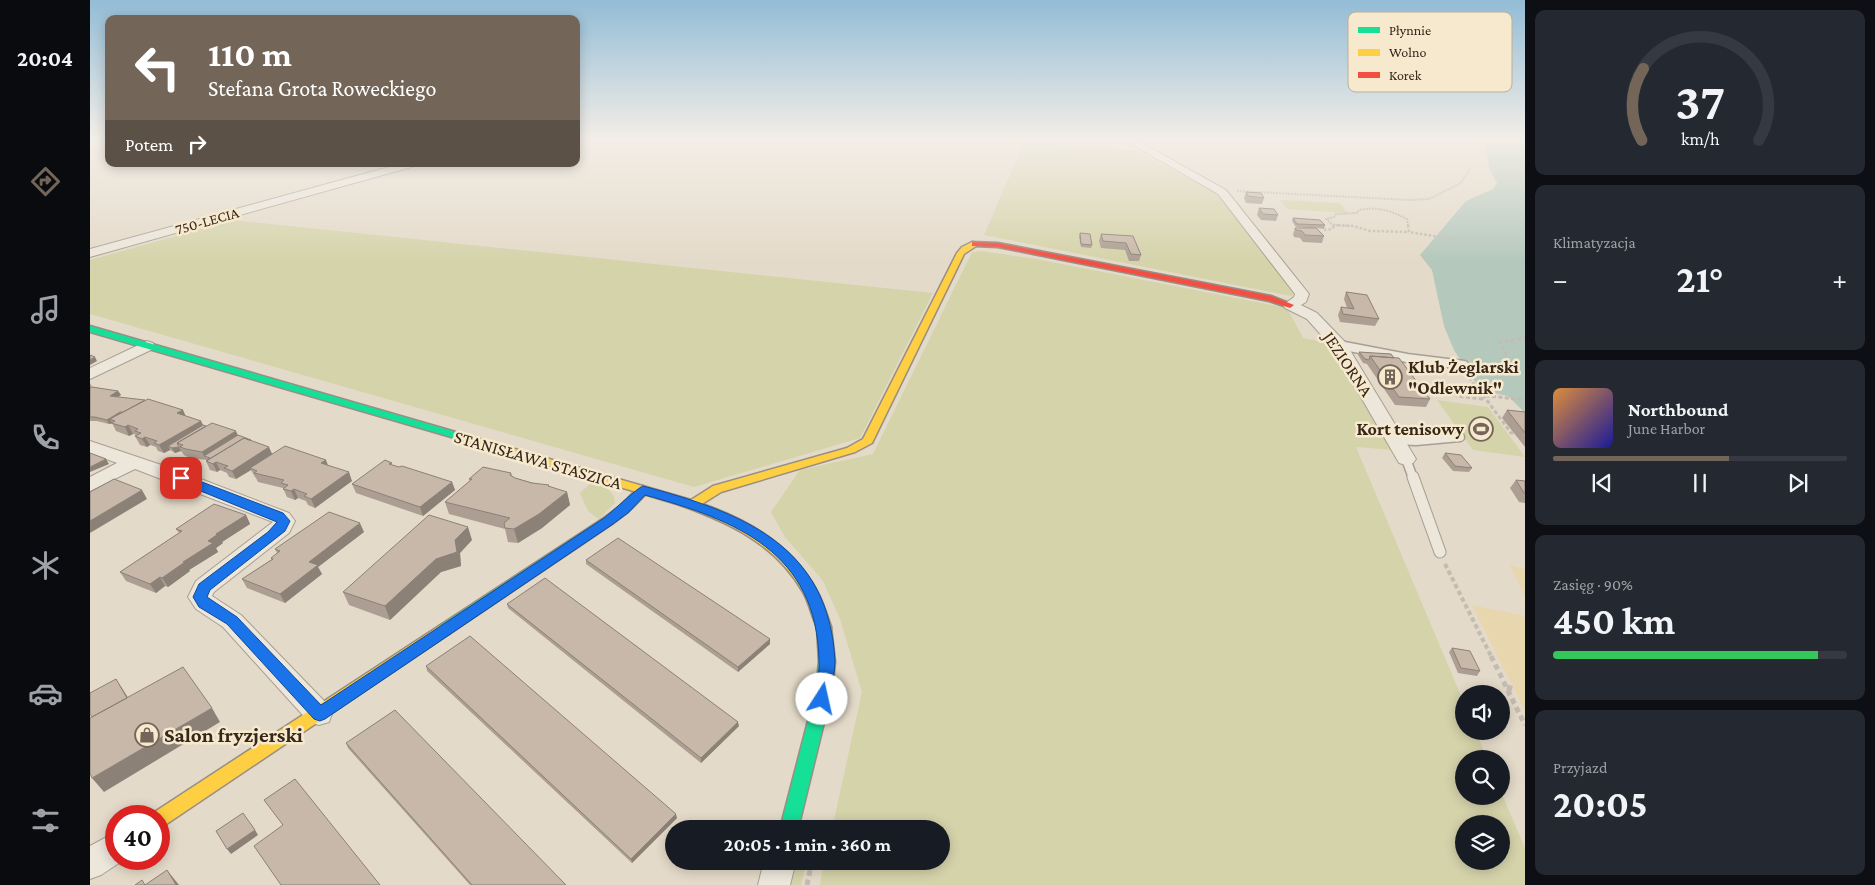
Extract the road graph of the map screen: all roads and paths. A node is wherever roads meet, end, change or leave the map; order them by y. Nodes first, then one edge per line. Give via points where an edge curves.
1 (356, 179) edge
2 (1199, 179) edge
3 (1463, 179) edge
4 (1222, 192) junction
5 (1333, 225) junction
6 (1324, 230) edge
7 (1409, 232) junction
8 (1459, 240) dead end
9 (90, 254) edge
10 (1290, 305) junction
11 (90, 329) edge
12 (1525, 338) edge
13 (1339, 345) junction
14 (148, 346) junction
15 (1473, 364) dead end
16 (1464, 365) dead end
17 (90, 374) edge
18 (1412, 388) edge
19 (1455, 392) junction
20 (1481, 395) junction
21 (1525, 400) edge
22 (1515, 434) dead end
23 (1460, 437) dead end
24 (1397, 440) junction
25 (90, 447) edge
26 (1406, 459) joint
27 (134, 462) junction
28 (90, 485) edge
29 (643, 490) junction
30 (693, 504) junction
31 (1440, 552) joint
32 (1505, 685) edge
33 (1510, 688) edge
34 (1514, 689) dead end
35 (1510, 695) edge
36 (320, 714) junction
37 (1525, 724) edge
38 (170, 812) edge
39 (790, 820) edge
40 (105, 854) edge
41 (90, 864) edge
42 (778, 870) edge
43 (810, 870) edge
44 (774, 885) edge
45 (807, 885) edge

1 - 9 street, 750-LECIA
2 - 4 street
3 - 4 path via 1429,199 1332,197 1245,190
4 - 10 street via 1302,294 1301,299
5 - 6 path via 1332,229
5 - 7 path via 1370,231
5 - 7 path via 1326,219 1336,214 1378,208 1405,217
7 - 8 path
10 - 13 street, JEZIORNA via 1312,316
10 - 30 street via 1003,246 970,245 962,252 868,441 851,450 717,489
11 - 14 street, STANISŁAWA STASZICA
12 - 15 path via 1500,342 1513,370
13 - 16 lane
13 - 24 street, JEZIORNA
14 - 17 street
14 - 29 street, STANISŁAWA STASZICA
18 - 19 path
19 - 20 path via 1457,396 1482,399
19 - 20 path via 1452,389
20 - 21 path
20 - 22 path via 1510,433
23 - 24 lane via 1416,442
24 - 26 street, JEZIORNA
25 - 27 street
26 - 31 lane, JEZIORNA
27 - 28 street
27 - 36 street via 282,518 281,528 204,587 200,597 204,603 232,620
29 - 30 street, STANISŁAWA STASZICA
29 - 36 street via 608,521
30 - 39 street, STANISŁAWA STASZICA via 739,523 777,548 796,567 809,587 824,628 825,680
31 - 32 path
33 - 34 path
35 - 37 path
36 - 38 street
40 - 41 street
42 - 44 street
43 - 45 path

